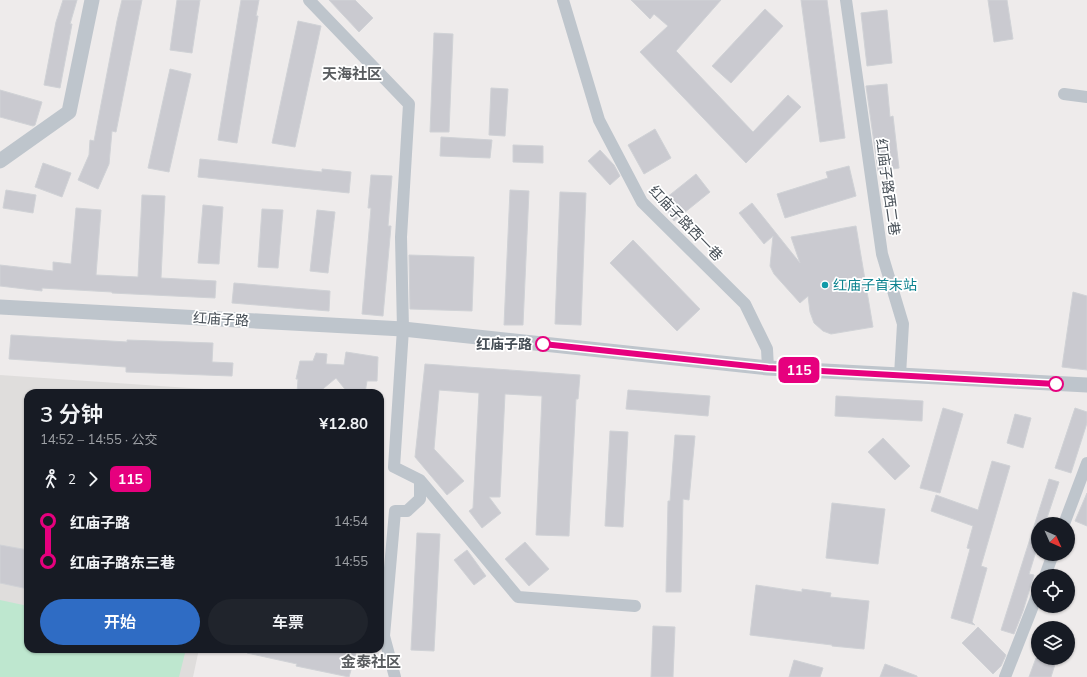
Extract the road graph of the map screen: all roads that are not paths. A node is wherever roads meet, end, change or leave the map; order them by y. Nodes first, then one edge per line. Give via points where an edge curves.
1 (92, 0) edge
2 (309, 0) edge
3 (563, 0) edge
4 (846, 0) edge
5 (1064, 94) dead end
6 (1087, 98) edge
7 (0, 161) edge
8 (0, 307) edge
9 (403, 329) junction
10 (768, 368) junction
11 (900, 375) junction
12 (1087, 385) edge
13 (1087, 463) edge
14 (420, 480) junction
15 (1067, 517) edge
16 (635, 606) dead end
17 (1031, 611) edge
18 (395, 677) edge
19 (1005, 677) edge

1 - 7 street via 69,112
2 - 9 street via 409,104 401,237
3 - 10 street, 红庙子路西一巷 via 599,120 642,202 745,304 767,349
4 - 11 street, 红庙子路西二巷 via 882,254 903,324
5 - 6 street
8 - 9 street, 红庙子路
9 - 10 street, 红庙子路
9 - 14 street via 394,468
10 - 11 street, 红庙子路
11 - 12 street, 红庙子路
13 - 15 street
14 - 16 street via 518,597
14 - 18 street via 420,498 407,511 395,511 384,636
17 - 19 street

